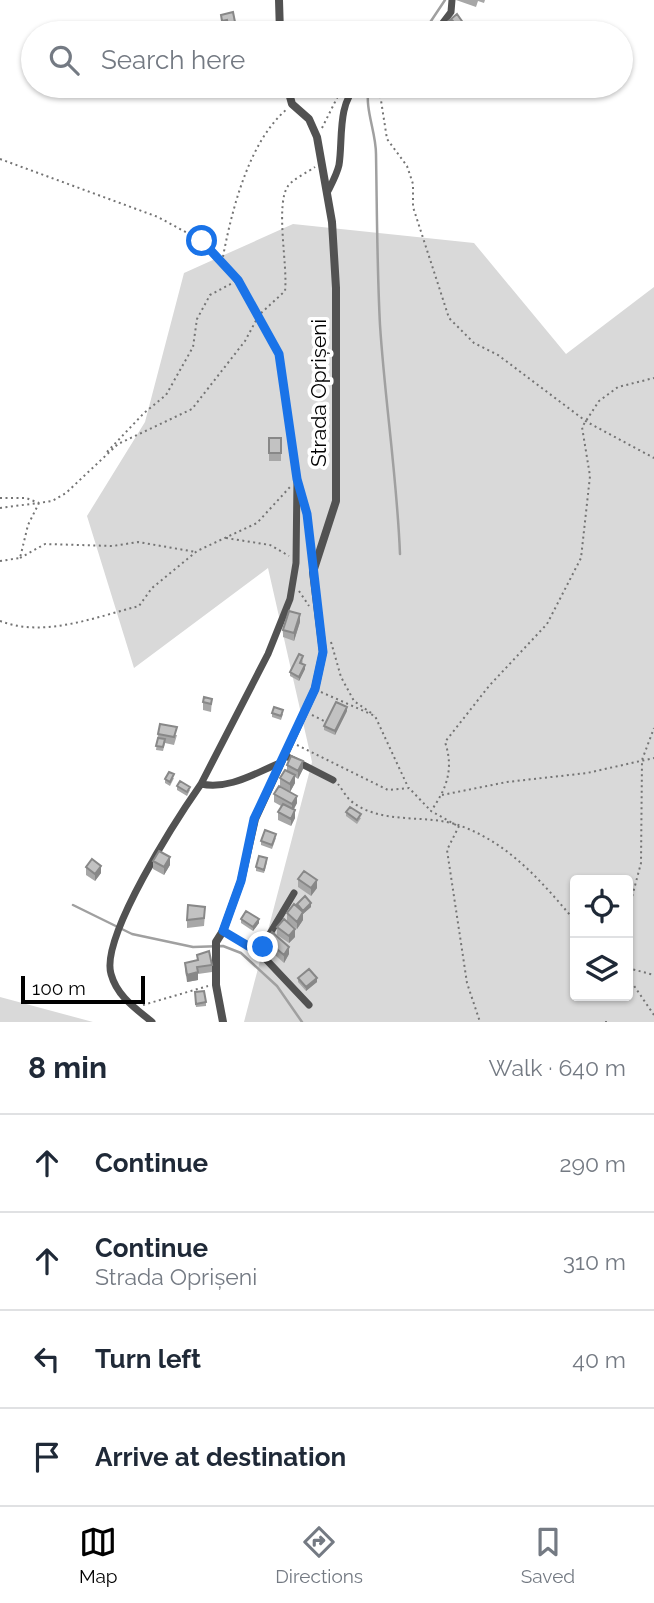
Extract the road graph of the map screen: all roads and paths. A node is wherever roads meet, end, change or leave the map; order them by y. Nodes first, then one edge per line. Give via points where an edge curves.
1 (279, 0) edge
2 (452, 0) edge
3 (279, 21) edge
4 (444, 21) edge
5 (290, 98) edge
6 (337, 98) edge
7 (348, 98) edge
8 (381, 98) edge
9 (292, 104) junction
10 (317, 137) junction
11 (0, 159) edge
12 (324, 162) junction
13 (328, 191) junction
14 (222, 263) junction
15 (238, 280) junction
16 (259, 315) junction
17 (654, 378) edge
18 (587, 422) junction
19 (654, 457) edge
20 (102, 458) junction
21 (297, 479) junction
22 (0, 498) edge
23 (39, 503) junction
24 (304, 503) dead end
25 (0, 508) edge
26 (225, 538) junction
27 (197, 551) junction
28 (20, 558) junction
29 (0, 561) edge
30 (296, 563) junction
31 (313, 572) junction
32 (298, 590) dead end
33 (317, 613) junction
34 (0, 621) edge
35 (320, 632) junction
36 (315, 689) junction
37 (304, 712) junction
38 (376, 716) junction
39 (328, 722) edge
40 (654, 729) edge
41 (290, 742) junction
42 (654, 758) edge
43 (282, 759) junction
44 (642, 760) junction
45 (332, 780) joint
46 (201, 784) junction
47 (409, 788) junction
48 (442, 795) junction
49 (431, 811) junction
50 (458, 825) junction
51 (294, 893) dead end
52 (633, 893) edge
53 (570, 916) edge
54 (223, 931) junction
55 (258, 952) junction
56 (633, 969) edge
57 (654, 975) edge
58 (633, 984) edge
59 (216, 985) junction
60 (309, 1005) dead end
61 (135, 1009) junction
62 (654, 1015) edge
63 (152, 1022) edge
64 (223, 1022) edge
65 (481, 1022) edge

1 - 3 street
2 - 4 street
5 - 9 street, Strada Oprișeni
6 - 10 path
7 - 13 street via 338,169
8 - 18 path via 387,139 407,166 413,207 449,318 474,343 498,355
9 - 10 street, Strada Oprișeni via 309,119
9 - 14 path via 278,116 255,151 233,206
10 - 12 street, Strada Oprișeni
11 - 14 path via 180,228 202,241
12 - 13 street, Strada Oprișeni
12 - 16 path via 288,186 283,202 285,291
13 - 31 street, Strada Oprișeni via 336,277 336,501
14 - 15 path
15 - 16 path
15 - 20 path via 210,295 197,319 193,346 166,395
16 - 20 path via 245,341 192,409 118,444
16 - 21 path via 279,354
17 - 18 path via 618,387 599,401
18 - 19 path
18 - 48 path via 582,427 590,476 581,558 547,624 445,742 451,760
20 - 23 path via 66,493
21 - 26 path via 257,523
21 - 30 street
22 - 23 path
23 - 25 path
23 - 28 path
24 - 31 path
26 - 27 path
26 - 30 path via 270,545 284,550
27 - 28 path via 138,542 45,544
27 - 34 path via 152,588 139,606 52,626 12,626
28 - 29 path
30 - 46 street via 290,599 268,654
31 - 33 street, Strada Oprișeni
32 - 33 path
33 - 35 street, Strada Oprișeni
35 - 36 street, Strada Oprișeni via 323,652
35 - 38 path via 333,645 341,677 354,701
36 - 37 street, Strada Oprișeni
36 - 38 path
37 - 39 path
37 - 41 street, Strada Oprișeni
38 - 47 path
40 - 44 path
41 - 43 street, Strada Oprișeni
41 - 47 path via 388,790
42 - 44 path
43 - 45 street
43 - 46 street via 233,783
43 - 54 street, Strada Oprișeni via 254,819 241,881
44 - 48 path
44 - 52 path via 641,863
45 - 50 path via 352,802 379,814
46 - 61 street via 150,867 109,951 117,990
47 - 49 path
48 - 49 path
49 - 50 path
50 - 53 path via 533,871
50 - 65 path via 447,850 467,983
51 - 55 street
54 - 55 street
54 - 59 street, Strada Oprișeni via 216,946
55 - 60 street
56 - 57 path
58 - 62 path
59 - 61 path via 172,994
59 - 64 street, Strada Oprișeni
61 - 63 street

